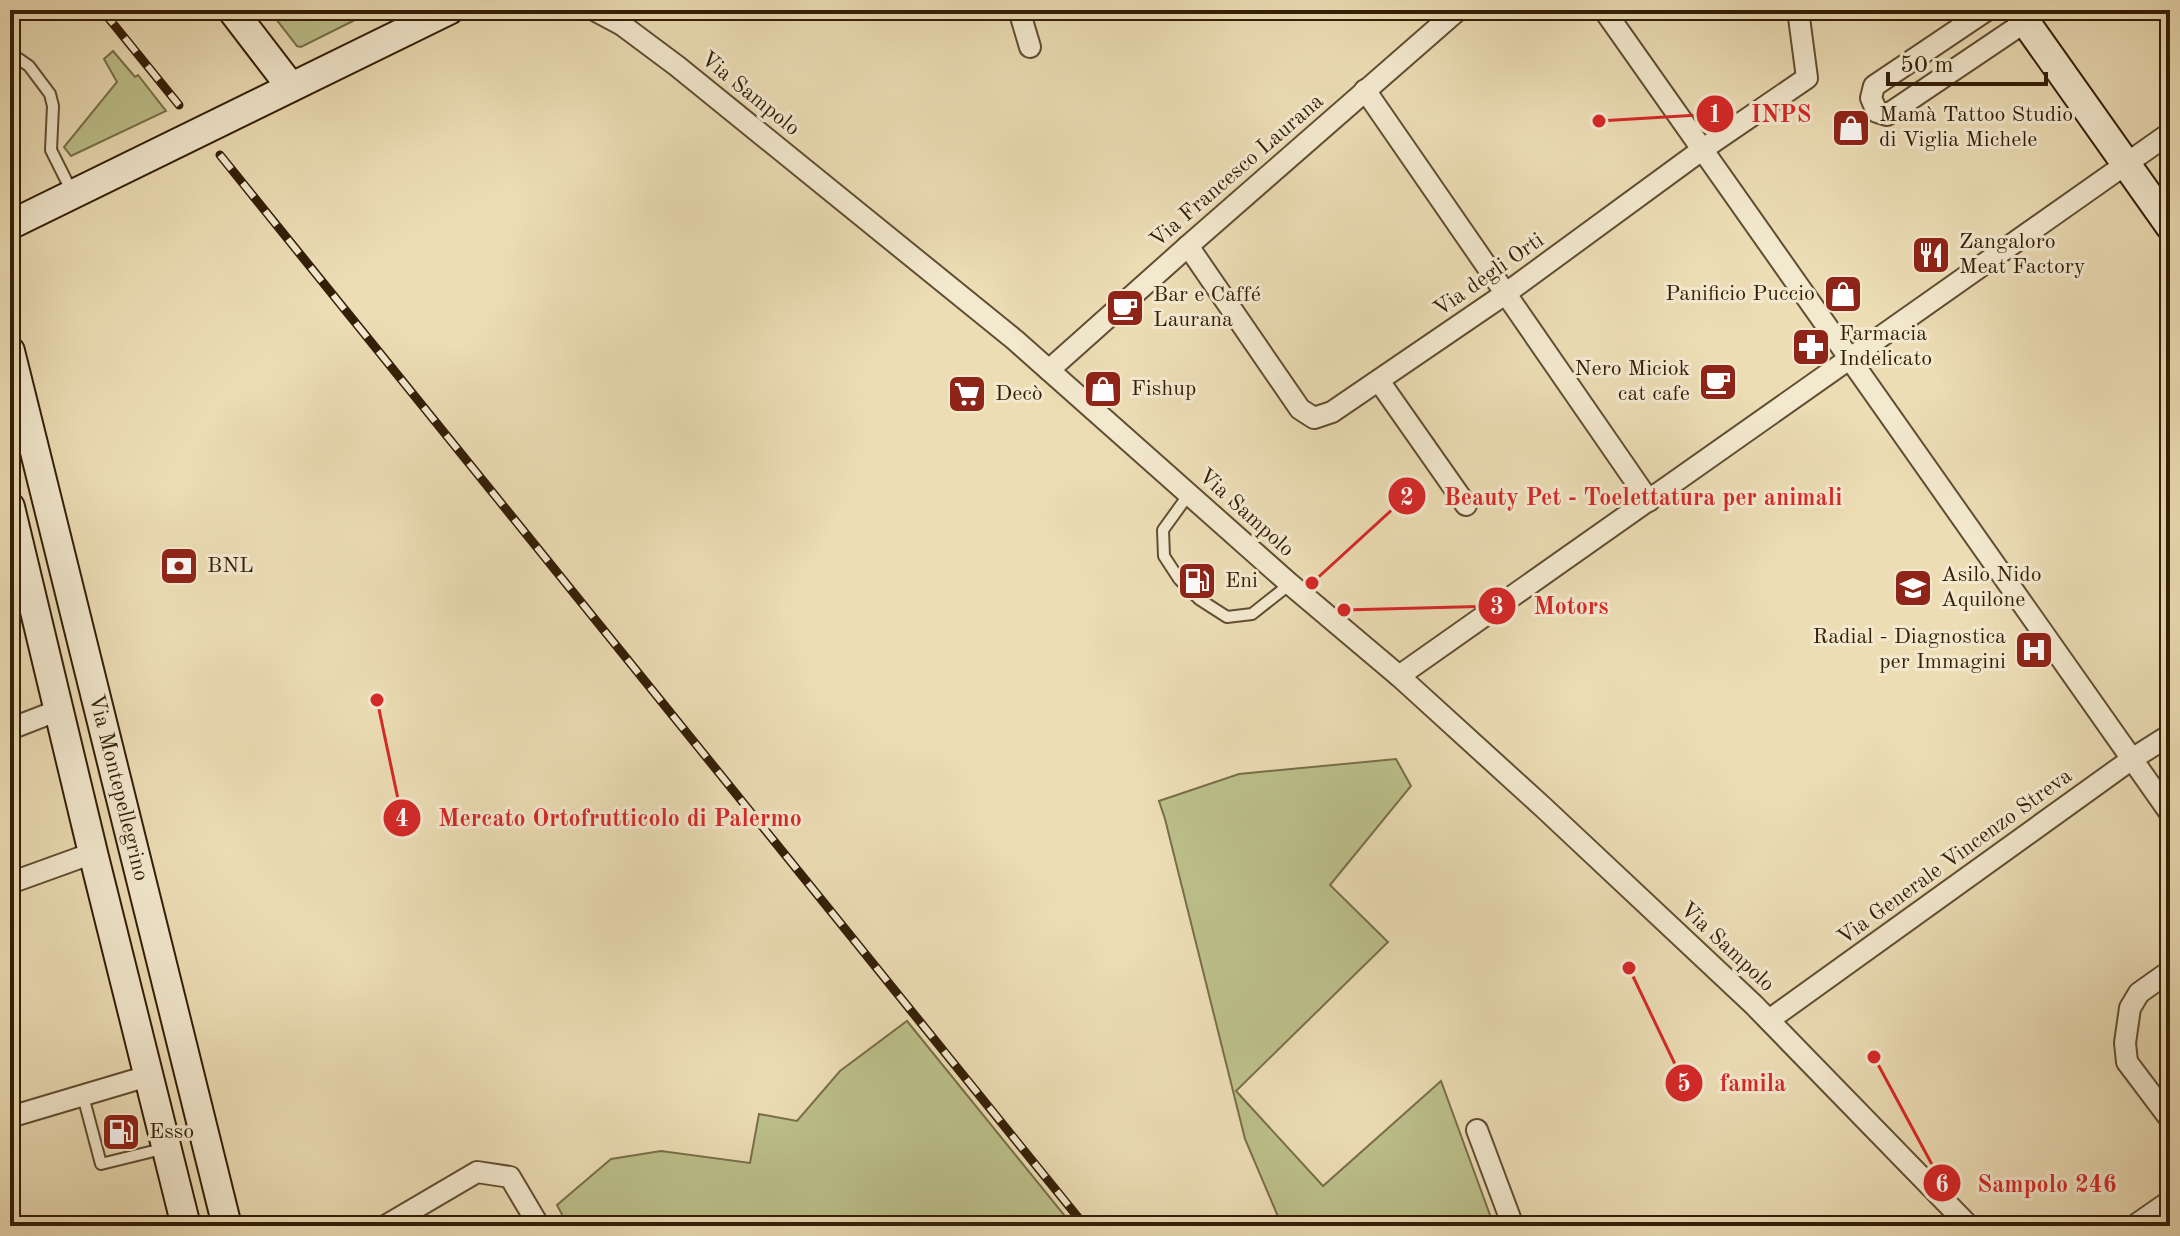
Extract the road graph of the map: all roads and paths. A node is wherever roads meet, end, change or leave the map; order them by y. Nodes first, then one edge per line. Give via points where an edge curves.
1 (232, 10) edge
2 (449, 10) edge
3 (594, 10) edge
4 (1019, 10) edge
5 (1458, 10) edge
6 (1604, 10) edge
7 (1798, 10) edge
8 (1987, 10) edge
9 (2024, 14) edge
10 (1030, 47) dead end
11 (10, 60) edge
12 (291, 87) junction
13 (1365, 90) junction
14 (2170, 133) edge
15 (1703, 149) junction
16 (2130, 161) junction
17 (73, 194) junction
18 (2170, 208) edge
19 (10, 225) edge
20 (2170, 226) edge
21 (1188, 246) junction
22 (1505, 294) junction
23 (10, 351) edge
24 (1849, 360) junction
25 (1049, 370) junction
26 (1379, 381) junction
27 (1189, 494) junction
28 (1649, 501) junction
29 (1466, 505) dead end
30 (10, 507) edge
31 (14, 540) edge
32 (1290, 584) junction
33 (1399, 676) junction
34 (59, 710) junction
35 (10, 729) edge
36 (2170, 735) edge
37 (2132, 759) junction
38 (2170, 813) edge
39 (93, 853) junction
40 (10, 883) edge
41 (2170, 971) edge
42 (1769, 1020) junction
43 (148, 1076) junction
44 (83, 1096) junction
45 (10, 1117) edge
46 (2170, 1119) edge
47 (1477, 1130) dead end
48 (167, 1148) junction
49 (2170, 1201) edge
50 (186, 1226) edge
51 (227, 1226) edge
52 (385, 1226) edge
53 (539, 1226) edge
54 (1513, 1226) edge
55 (1969, 1226) edge
56 (2134, 1226) edge

1 - 12 street
2 - 12 street
3 - 25 street, Via Sampolo via 677,66
4 - 10 street
5 - 13 street, Via Francesco Laurana
6 - 15 street
7 - 15 street, Via degli Orti via 1807,78
8 - 9 street via 1874,86 1871,98 1877,112 1887,115
9 - 16 street
11 - 17 lane via 29,66 50,94 51,150
12 - 17 street
13 - 21 street, Via Francesco Laurana
13 - 22 street
14 - 16 street
15 - 22 street, Via degli Orti
15 - 24 street
16 - 18 street
16 - 20 street
16 - 24 street
17 - 19 street
21 - 25 street, Via Francesco Laurana
21 - 26 street, Via degli Orti via 1300,409 1314,418 1332,412
22 - 26 street, Via degli Orti
22 - 28 street
23 - 51 street, Via Montepellegrino
24 - 28 street
24 - 37 street
25 - 27 street, Via Sampolo
26 - 29 street
27 - 32 street, Via Sampolo
27 - 32 lane via 1163,530 1164,556 1199,599 1227,617 1252,614
28 - 33 street
30 - 31 street, Via Montepellegrino
31 - 34 street, Via Montepellegrino
32 - 33 street, Via Sampolo
33 - 42 street, Via Sampolo
34 - 35 street
34 - 39 street, Via Montepellegrino
36 - 37 street, Via Generale Vincenzo Streva
37 - 38 street
37 - 42 street, Via Generale Vincenzo Streva
39 - 40 street
39 - 43 street, Via Montepellegrino
41 - 46 street via 2139,993 2130,1008 2125,1043 2127,1062
42 - 55 street, Via Sampolo
43 - 44 street
43 - 48 street, Via Montepellegrino
44 - 45 street
44 - 48 lane via 101,1164
47 - 54 street
48 - 50 street, Via Montepellegrino
49 - 56 street
52 - 53 street via 477,1172 510,1177

